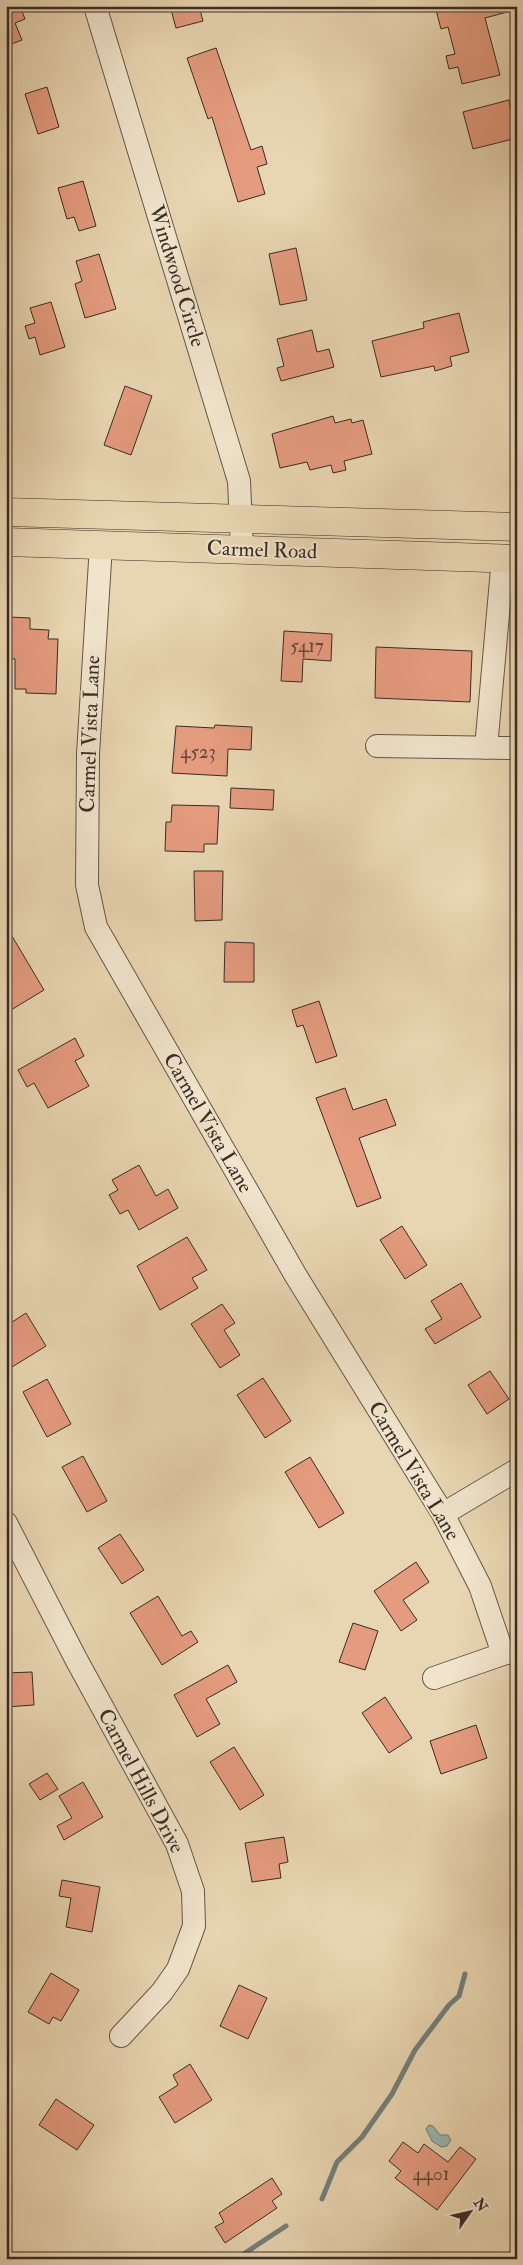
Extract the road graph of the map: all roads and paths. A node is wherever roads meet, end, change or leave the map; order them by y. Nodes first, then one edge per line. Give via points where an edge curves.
1 (95, 6) edge
2 (6, 512) edge
3 (242, 519) junction
4 (517, 527) edge
5 (6, 542) edge
6 (101, 545) junction
7 (242, 549) junction
8 (510, 558) edge
9 (377, 746) dead end
10 (486, 748) junction
11 (517, 748) edge
12 (517, 1470) edge
13 (443, 1514) junction
14 (9, 1540) edge
15 (510, 1653) edge
16 (434, 1678) dead end
17 (121, 2036) dead end

1 - 3 street, Windwood Circle via 239,481
2 - 3 main road, Carmel Road
3 - 4 main road, Carmel Road
3 - 7 street, Windwood Circle
5 - 6 main road, Carmel Road
6 - 7 main road, Carmel Road
6 - 13 street, Carmel Vista Lane via 88,754 87,885 96,926 296,1276
7 - 8 main road, Carmel Road
8 - 10 street
9 - 10 street
10 - 11 street
12 - 13 street
13 - 15 street, Carmel Vista Lane
14 - 17 street, Carmel Hills Drive via 177,1844 193,1891 194,1926 178,1969 162,1992
15 - 16 street

